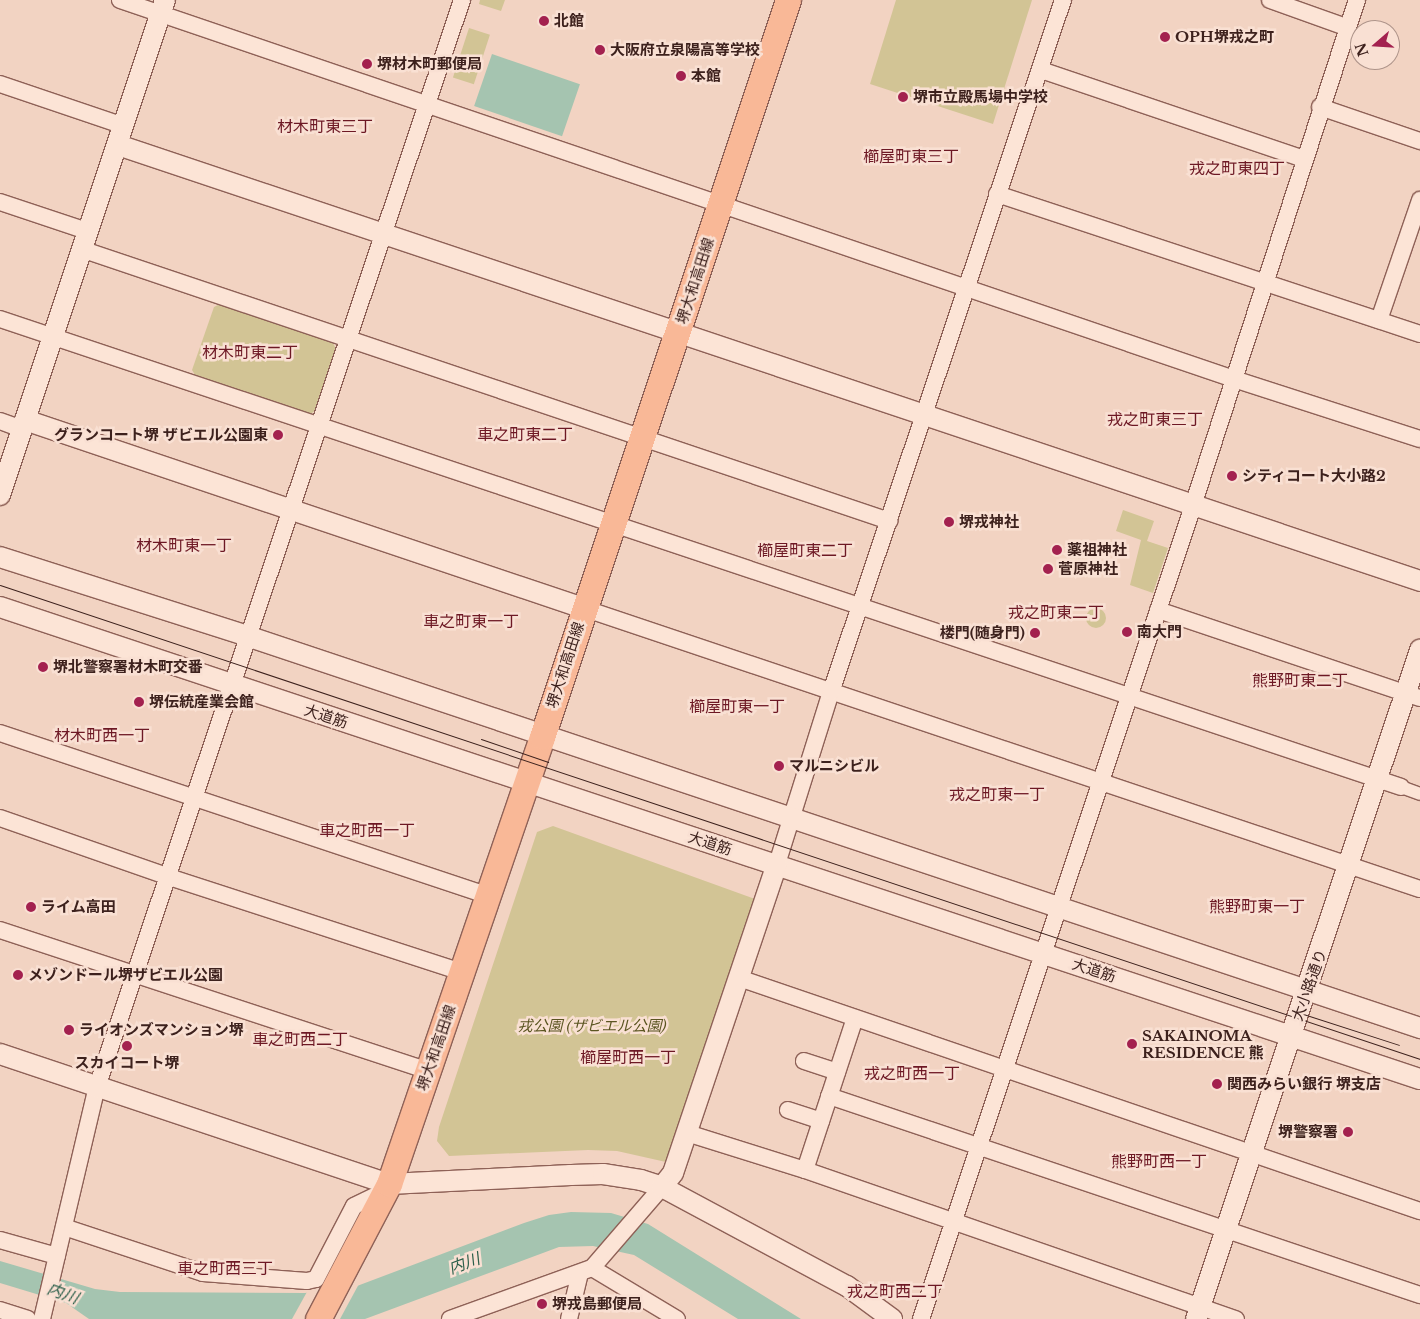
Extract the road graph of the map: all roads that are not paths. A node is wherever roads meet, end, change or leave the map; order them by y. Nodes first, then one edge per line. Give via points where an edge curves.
1 (120, 0) edge
2 (460, 0) edge
3 (788, 0) edge
4 (1063, 0) edge
5 (1270, 0) edge
6 (1357, 0) edge
7 (163, 7) edge
8 (1346, 27) junction
9 (1041, 70) junction
10 (0, 84) edge
11 (427, 102) junction
12 (1320, 107) junction
13 (124, 126) junction
14 (1420, 141) edge
15 (118, 145) junction
16 (1304, 159) junction
17 (997, 194) junction
18 (1420, 200) edge
19 (0, 202) edge
20 (721, 204) junction
21 (382, 235) junction
22 (84, 240) junction
23 (1266, 283) junction
24 (969, 286) junction
25 (0, 319) edge
26 (1379, 320) junction
27 (678, 334) junction
28 (1420, 334) edge
29 (52, 336) junction
30 (347, 340) junction
31 (1234, 380) junction
32 (924, 416) junction
33 (0, 421) edge
34 (24, 424) junction
35 (318, 425) junction
36 (641, 438) junction
37 (1420, 439) edge
38 (0, 495) edge
39 (1192, 505) junction
40 (292, 511) junction
41 (889, 522) junction
42 (613, 524) junction
43 (0, 557) edge
44 (1420, 581) edge
45 (861, 606) junction
46 (0, 607) edge
47 (583, 608) junction
48 (1158, 610) junction
49 (247, 636) junction
50 (1420, 650) edge
51 (232, 685) junction
52 (831, 692) junction
53 (1129, 696) junction
54 (1413, 696) edge
55 (0, 734) edge
56 (542, 737) junction
57 (1101, 780) junction
58 (1377, 780) junction
59 (526, 782) junction
60 (1401, 787) joint
61 (1420, 794) edge
62 (196, 798) junction
63 (791, 817) junction
64 (0, 818) edge
65 (777, 864) junction
66 (1349, 865) junction
67 (169, 877) junction
68 (1420, 889) edge
69 (486, 894) junction
70 (1059, 908) junction
71 (0, 930) edge
72 (1044, 954) junction
73 (462, 972) junction
74 (136, 975) junction
75 (739, 978) junction
76 (1308, 990) junction
77 (855, 1018) junction
78 (1420, 1028) edge
79 (1291, 1036) junction
80 (0, 1054) edge
81 (804, 1061) dead end
82 (1006, 1068) junction
83 (428, 1070) junction
84 (837, 1072) junction
85 (1420, 1079) edge
86 (97, 1087) junction
87 (829, 1096) junction
88 (788, 1110) dead end
89 (821, 1121) junction
90 (687, 1133) junction
91 (979, 1147) junction
92 (1252, 1152) junction
93 (805, 1170) junction
94 (662, 1186) junction
95 (387, 1188) junction
96 (1420, 1211) edge
97 (954, 1222) junction
98 (64, 1227) junction
99 (1226, 1230) junction
100 (0, 1240) edge
101 (55, 1261) junction
102 (590, 1268) junction
103 (326, 1281) junction
104 (1420, 1295) edge
105 (0, 1310) edge
106 (1198, 1313) edge
107 (43, 1314) edge
108 (28, 1319) edge
109 (318, 1319) edge
110 (450, 1319) edge
111 (569, 1319) edge
112 (678, 1319) edge
113 (892, 1319) edge
114 (921, 1319) edge
115 (1236, 1319) edge

1 - 7 street
2 - 11 street
3 - 20 main road, 堺大和高田線
4 - 9 street
5 - 8 street
6 - 8 street
7 - 11 street
7 - 13 street
8 - 12 street
9 - 16 street
9 - 17 street
10 - 13 street
11 - 20 street
11 - 21 street
12 - 14 street
12 - 16 street
13 - 15 street
15 - 21 street
15 - 22 street
16 - 23 street
17 - 23 street
17 - 24 street
18 - 26 street
19 - 22 street
20 - 24 street
20 - 27 main road, 堺大和高田線
21 - 27 street
21 - 30 street
22 - 29 street
22 - 30 street
23 - 26 street
23 - 31 street
24 - 31 street
24 - 32 street
25 - 29 street
26 - 28 street
27 - 32 street
27 - 36 main road, 堺大和高田線
29 - 34 street
29 - 35 street
30 - 35 street
30 - 36 street
31 - 37 street
31 - 39 street
32 - 39 street
32 - 41 street
33 - 34 street
34 - 38 street
34 - 40 street
35 - 40 street
35 - 42 street
36 - 41 street
36 - 42 main road, 堺大和高田線
39 - 44 street
39 - 48 street
40 - 47 street
40 - 49 street
41 - 45 street
42 - 45 street
42 - 47 main road, 堺大和高田線
43 - 49 street
45 - 52 street
45 - 53 street
46 - 51 street, 大道筋
47 - 52 street
47 - 56 main road, 堺大和高田線
48 - 53 street
48 - 54 street
49 - 51 street
49 - 56 street
50 - 54 street, 大小路通り
51 - 59 street, 大道筋
51 - 62 street
52 - 57 street
52 - 63 street
53 - 57 street
53 - 58 street
54 - 58 street, 大小路通り
55 - 62 street
56 - 59 main road, 堺大和高田線
56 - 63 street
57 - 66 street
57 - 70 street
58 - 60 street
58 - 66 street, 大小路通り
59 - 65 street, 大道筋
59 - 69 main road, 堺大和高田線
60 - 61 street
62 - 67 street
62 - 69 street
63 - 65 street
63 - 70 street
64 - 67 street
65 - 72 street, 大道筋
65 - 75 street
66 - 68 street
66 - 76 street, 大小路通り
67 - 73 street
67 - 74 street
69 - 73 main road, 堺大和高田線
70 - 72 street
70 - 76 street
71 - 74 street
72 - 79 street, 大道筋
72 - 82 street
73 - 83 main road, 堺大和高田線
74 - 83 street
74 - 86 street
75 - 77 street
75 - 90 street
76 - 78 street
76 - 79 street, 大小路通り
77 - 82 street
77 - 84 street
79 - 85 street, 大道筋
79 - 92 street, 大小路通り
80 - 86 street
81 - 84 street
82 - 91 street
82 - 92 street
83 - 95 main road, 堺大和高田線
84 - 87 street
86 - 95 street
86 - 98 street
87 - 89 street
87 - 91 street
88 - 89 street
89 - 93 street
90 - 93 street
90 - 94 street via 673,1173
91 - 97 street
91 - 99 street
92 - 96 street
92 - 99 street, 大小路通り
93 - 97 street
94 - 95 street via 603,1174
94 - 102 street
94 - 113 street via 847,1286
95 - 103 main road, 堺大和高田線
97 - 106 street
97 - 114 street
98 - 101 street
98 - 103 street via 203,1273
99 - 104 street
99 - 106 street, 大小路通り
100 - 101 street
101 - 107 street
102 - 110 street
102 - 111 street
102 - 112 street
103 - 109 main road, 堺大和高田線
105 - 108 street
106 - 115 street

